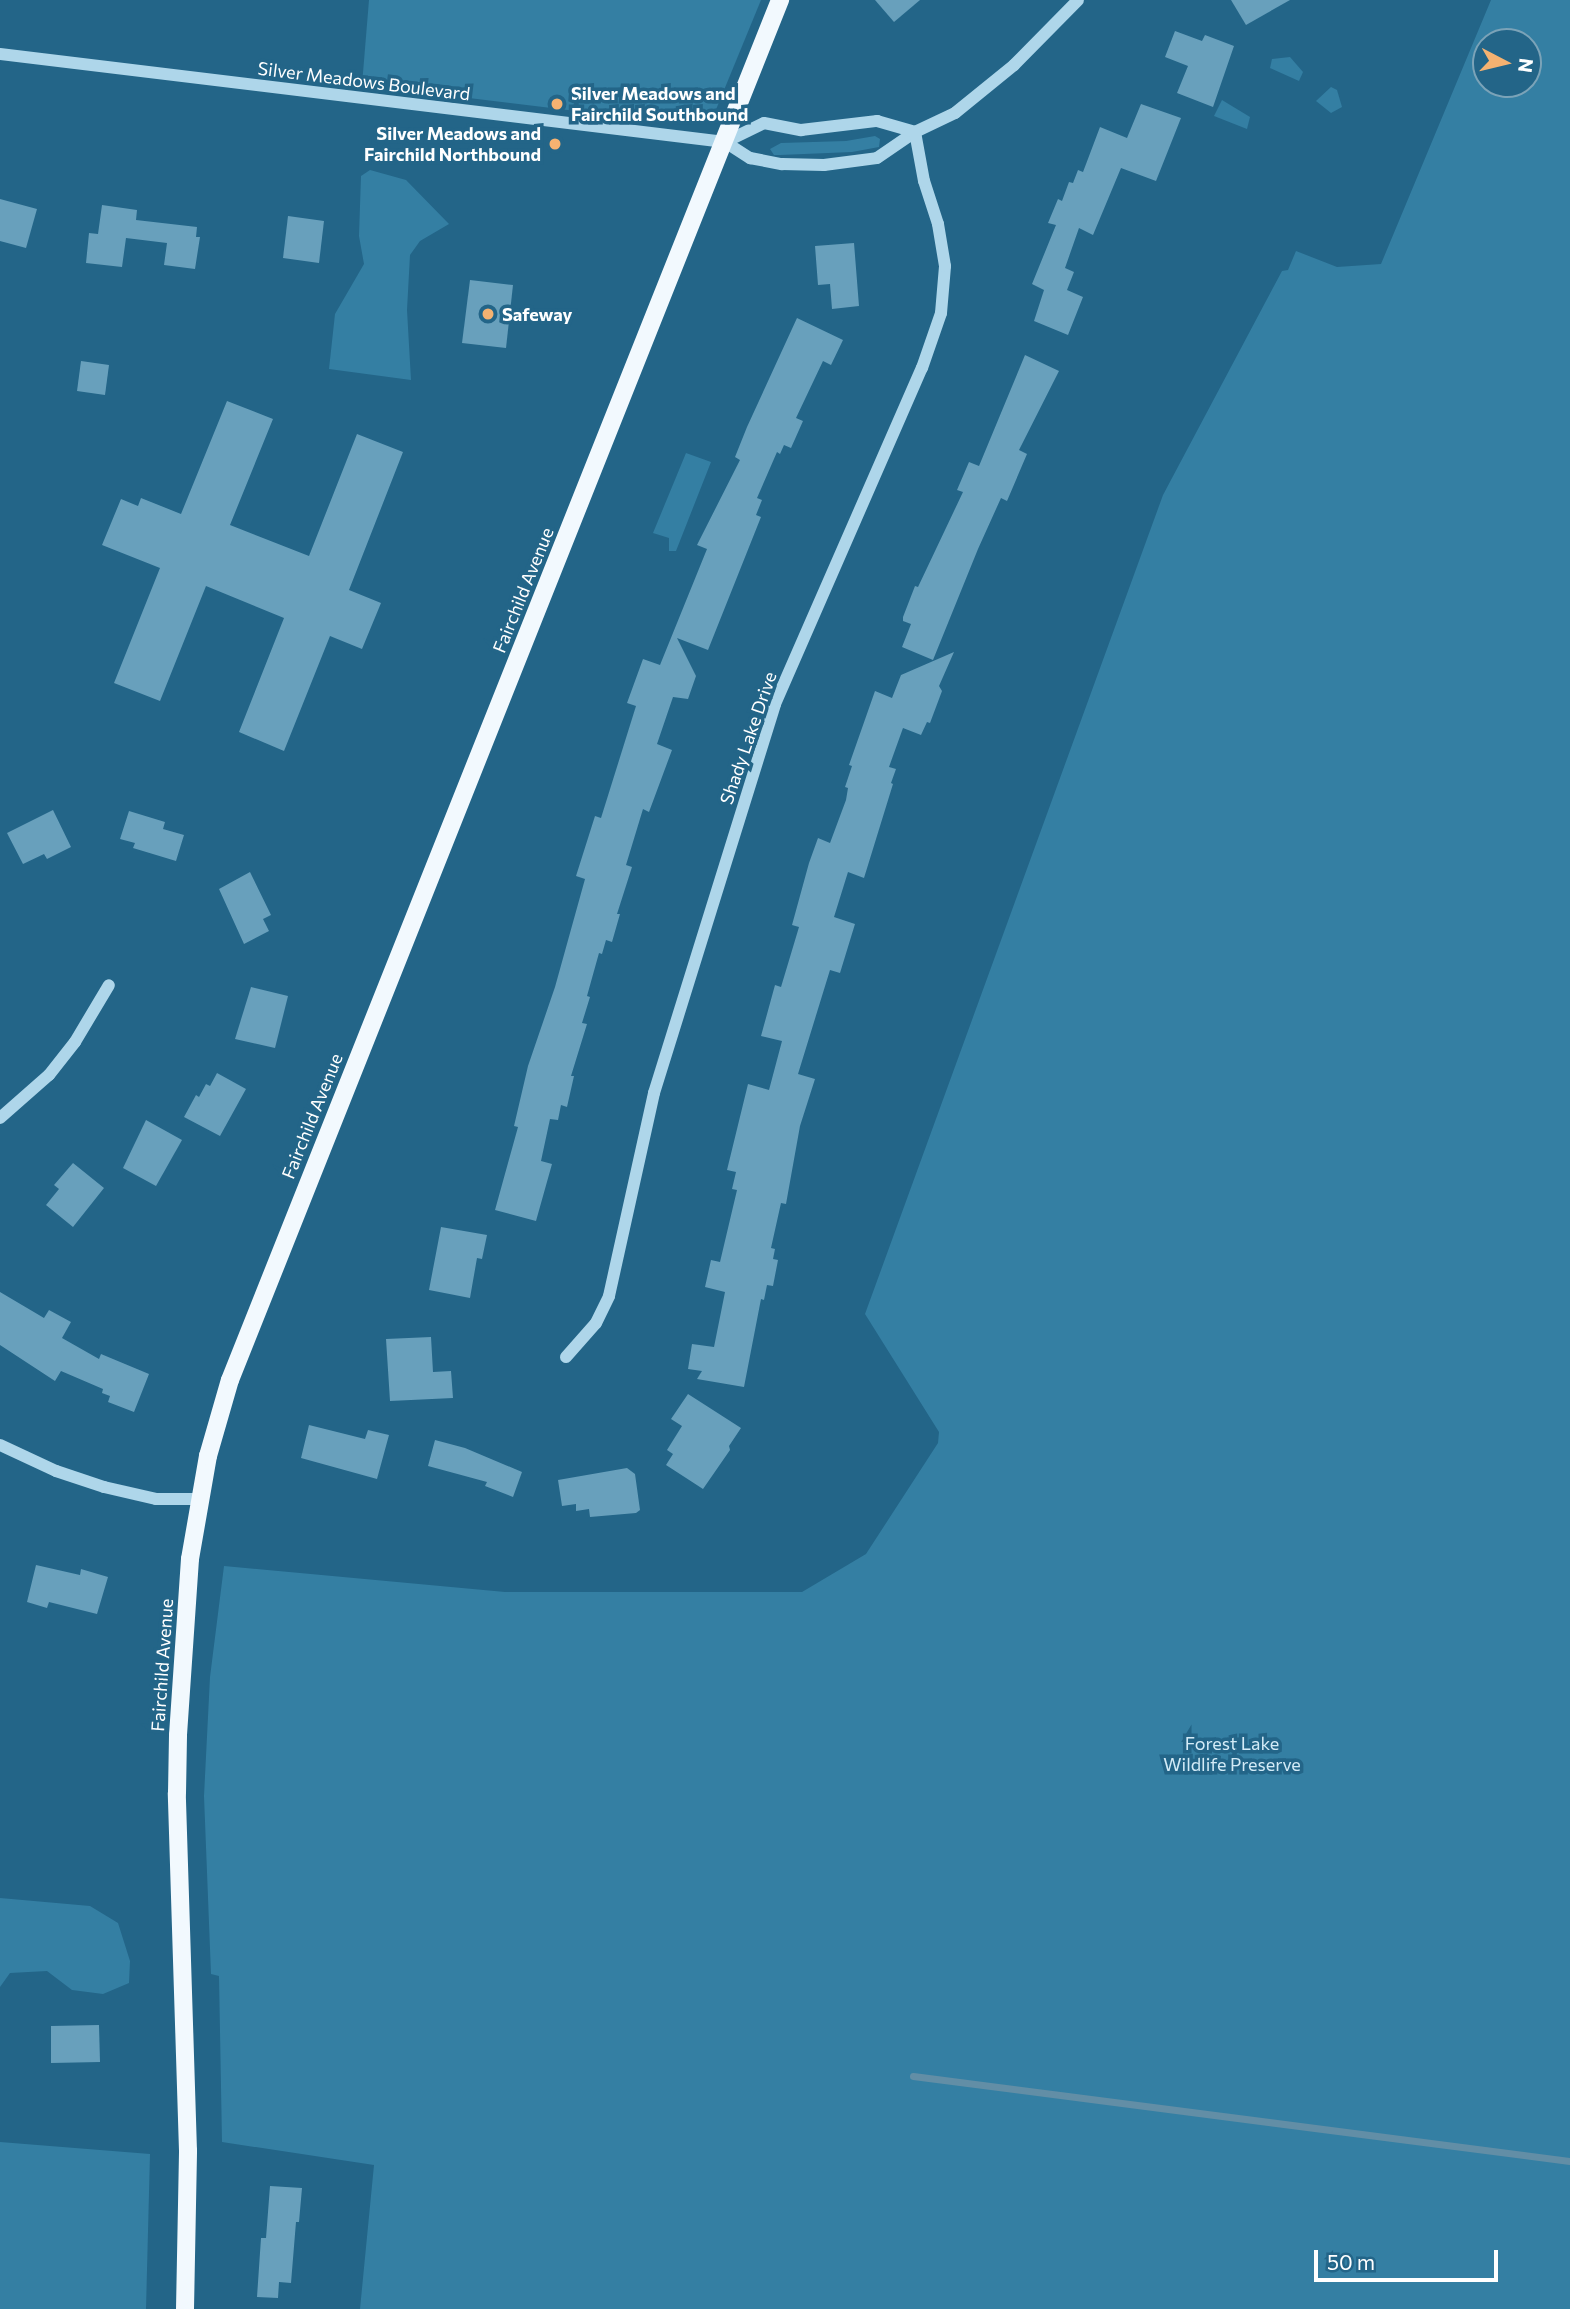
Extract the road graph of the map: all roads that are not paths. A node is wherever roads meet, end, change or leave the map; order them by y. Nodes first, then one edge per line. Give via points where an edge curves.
1 (780, 0) edge
2 (1078, 0) edge
3 (0, 54) edge
4 (915, 132) junction
5 (725, 142) junction
6 (109, 985) dead end
7 (0, 1118) edge
8 (566, 1357) dead end
9 (0, 1446) edge
10 (199, 1499) junction
11 (185, 2309) edge

1 - 5 main road, Fairchild Avenue
2 - 4 street via 979,95 956,113
3 - 5 street, Silver Meadows Boulevard
4 - 5 street via 877,121 801,130 765,123
4 - 5 street via 877,158 824,165 750,158
4 - 8 street, Shady Lake Drive via 945,266 941,313 922,368 775,704 654,1093 608,1296 596,1322
5 - 10 main road, Fairchild Avenue via 230,1380
6 - 7 street via 91,1019 49,1075
9 - 10 street via 104,1487 156,1499
10 - 11 main road, Fairchild Avenue via 182,1648 177,1782 188,2138

